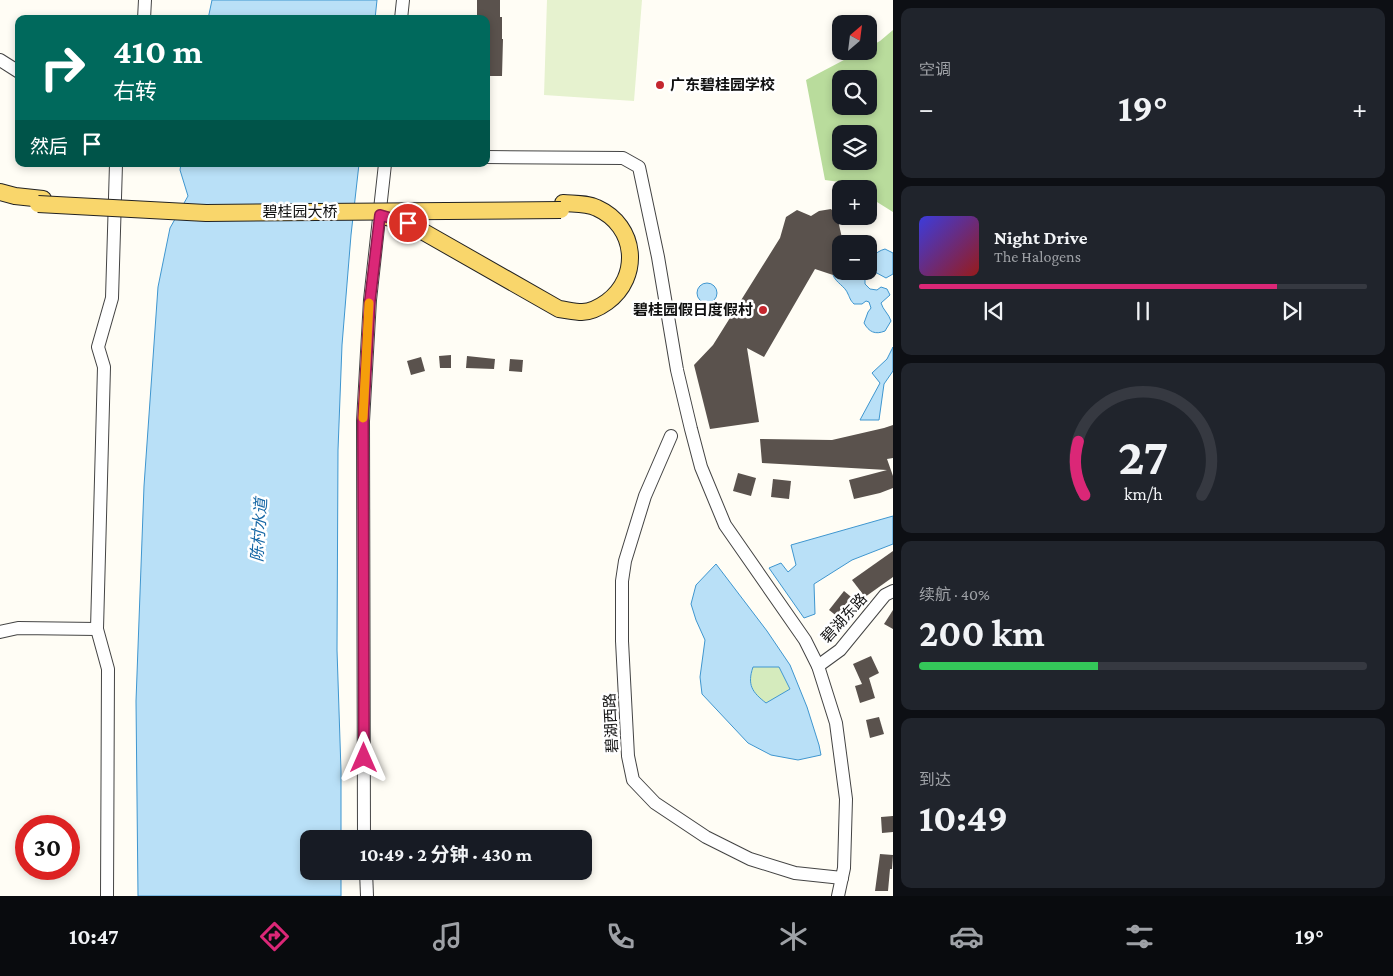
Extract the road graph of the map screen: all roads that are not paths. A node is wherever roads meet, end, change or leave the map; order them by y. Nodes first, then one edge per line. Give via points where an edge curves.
1 (145, 0) edge
2 (404, 0) edge
3 (144, 15) edge
4 (402, 15) edge
5 (0, 60) edge
6 (15, 69) edge
7 (490, 158) edge
8 (116, 167) edge
9 (385, 167) edge
10 (0, 192) edge
11 (0, 198) edge
12 (41, 201) junction
13 (381, 212) junction
14 (671, 436) dead end
15 (893, 591) edge
16 (97, 629) junction
17 (0, 632) edge
18 (818, 666) junction
19 (364, 830) edge
20 (842, 878) junction
21 (366, 880) edge
22 (107, 896) edge
23 (367, 896) edge
24 (838, 896) edge

1 - 3 street
2 - 4 street
5 - 6 street
7 - 18 street via 623,158 640,167 677,370 701,468 725,525 806,640
8 - 16 street via 112,298 98,347 104,367
9 - 13 street
10 - 12 main road
11 - 12 main road
12 - 13 main road, 碧桂园大桥, bridge via 206,213 562,206 592,212 615,230 625,256 623,270 617,284 597,300 580,305 560,303 405,216
13 - 19 street via 370,300 363,421
14 - 20 street, 碧湖西路 via 645,496 622,581 628,756 633,780 655,803 674,816 706,837 750,859 795,873
15 - 18 street, 碧湖东路 via 885,595 840,650
16 - 17 street via 18,628
16 - 22 street via 108,669
18 - 20 street via 836,722 846,799
20 - 24 street
21 - 23 street

